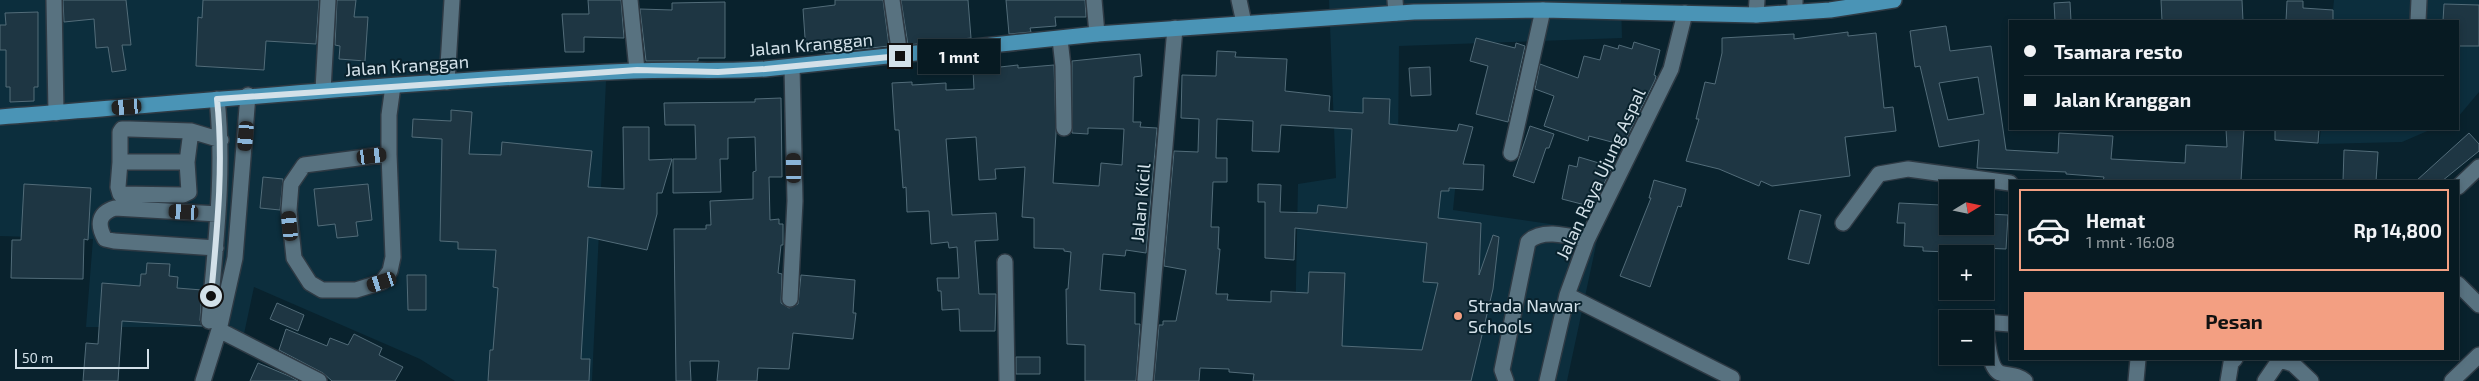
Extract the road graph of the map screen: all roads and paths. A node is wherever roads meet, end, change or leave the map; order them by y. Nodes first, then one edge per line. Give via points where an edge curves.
1 (54, 0) edge
2 (328, 0) edge
3 (452, 0) edge
4 (630, 0) edge
5 (892, 0) edge
6 (1094, 0) edge
7 (1239, 0) edge
8 (1894, 0) edge
9 (2419, 0) edge
10 (1614, 6) edge
11 (1795, 6) edge
12 (1396, 7) edge
13 (1756, 7) edge
14 (1543, 10) junction
15 (1685, 13) junction
16 (2418, 20) edge
17 (1244, 23) junction
18 (1174, 28) junction
19 (1097, 34) junction
20 (1060, 39) junction
21 (900, 56) junction
22 (792, 67) junction
23 (637, 70) junction
24 (446, 82) junction
25 (393, 86) junction
26 (323, 90) junction
27 (248, 95) junction
28 (217, 99) junction
29 (56, 113) junction
30 (0, 117) edge
31 (1064, 128) dead end
32 (190, 131) junction
33 (221, 140) junction
34 (1511, 153) dead end
35 (389, 154) junction
36 (120, 162) junction
37 (187, 162) junction
38 (2479, 167) edge
39 (2009, 182) edge
40 (2459, 187) edge
41 (218, 214) junction
42 (1843, 223) dead end
43 (1587, 240) junction
44 (216, 248) junction
45 (1005, 262) dead end
46 (2459, 285) edge
47 (1567, 295) junction
48 (790, 300) dead end
49 (2479, 305) edge
50 (2009, 324) edge
51 (214, 326) junction
52 (2479, 355) edge
53 (2138, 360) edge
54 (2234, 360) edge
55 (2278, 360) edge
56 (2281, 360) edge
57 (1732, 378) dead end
58 (2455, 380) edge
59 (203, 381) edge
60 (319, 381) edge
61 (1007, 381) edge
62 (1145, 381) edge
63 (1506, 381) edge
64 (1547, 381) edge
65 (2025, 381) edge
66 (2136, 381) edge
67 (2228, 381) edge
68 (2265, 381) edge
69 (2311, 381) edge

1 - 29 street
2 - 26 street
3 - 24 street
4 - 23 street
5 - 21 street
6 - 19 street
7 - 17 street
8 - 11 main road, Jalan Kranggan via 1830,10
9 - 16 street
10 - 14 main road, Jalan Kranggan
10 - 15 main road, Jalan Kranggan
11 - 13 main road, Jalan Kranggan
12 - 14 main road, Jalan Kranggan
12 - 17 main road, Jalan Kranggan
13 - 15 main road, Jalan Kranggan
14 - 34 street
15 - 43 street, Jalan Raya Ujung Aspal via 1671,69
17 - 18 main road, Jalan Kranggan
18 - 19 main road, Jalan Kranggan
18 - 62 street, Jalan Kicil
19 - 20 main road, Jalan Kranggan
20 - 21 main road, Jalan Kranggan
20 - 31 street
21 - 22 main road, Jalan Kranggan
22 - 23 main road, Jalan Kranggan via 718,72
22 - 48 street via 795,201
23 - 24 main road, Jalan Kranggan
24 - 25 main road, Jalan Kranggan
25 - 26 main road, Jalan Kranggan
25 - 35 street
26 - 27 main road, Jalan Kranggan
27 - 28 main road, Jalan Kranggan
27 - 51 street via 235,258
28 - 29 main road, Jalan Kranggan
28 - 33 street
29 - 30 main road, Jalan Kranggan
32 - 33 street
32 - 36 street via 122,129
32 - 37 street
33 - 41 street
35 - 35 street via 393,257 390,271 382,282 356,290 322,290 310,283 294,258 289,210 291,184 304,165
36 - 37 street
36 - 37 street via 120,194 173,196 189,192
38 - 40 street
39 - 42 street via 1908,169 1879,174
41 - 44 street
41 - 44 street via 115,208 106,210 100,218 100,230 105,239
43 - 47 street, Jalan Raya Ujung Aspal
43 - 63 street via 1548,234 1534,236 1528,242 1502,370
44 - 51 street
45 - 61 street
46 - 49 street
47 - 57 street
47 - 64 street, Jalan Raya Ujung Aspal
50 - 65 street via 1985,322 1992,366 1997,372 2018,376
51 - 59 street
51 - 60 street
52 - 58 street
53 - 66 street
54 - 67 street
55 - 68 street
56 - 69 street via 2303,371

